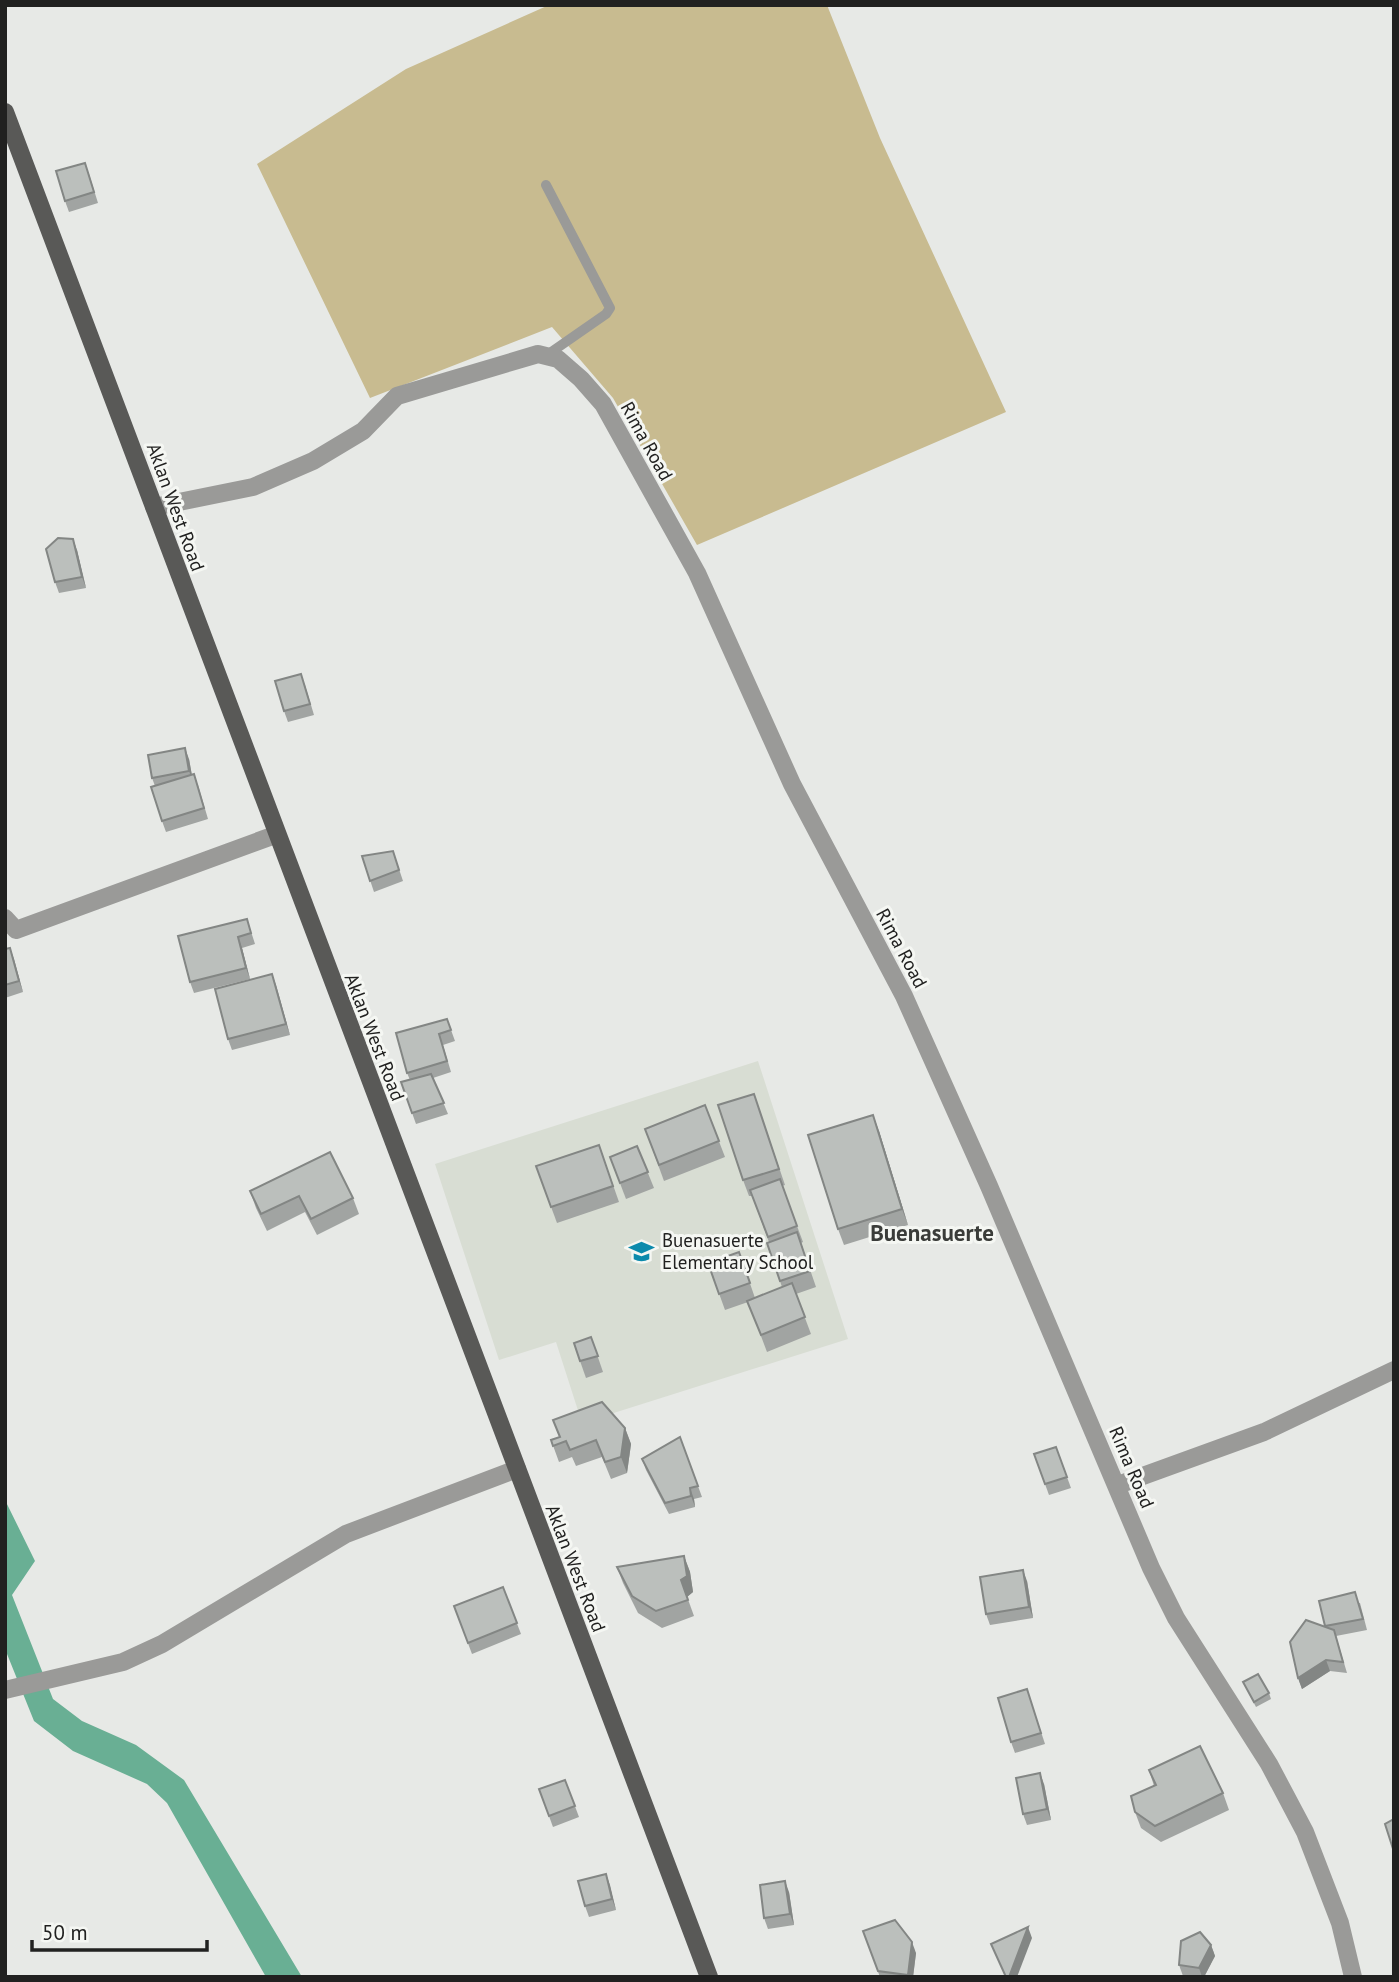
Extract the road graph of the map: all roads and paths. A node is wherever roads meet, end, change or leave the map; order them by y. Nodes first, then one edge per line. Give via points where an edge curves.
1 (5, 112) edge
2 (546, 185) dead end
3 (547, 355) junction
4 (154, 507) junction
5 (275, 835) junction
6 (5, 918) edge
7 (1394, 1370) edge
8 (517, 1469) junction
9 (1118, 1485) junction
10 (5, 1690) edge
11 (709, 1977) edge
12 (1353, 1977) edge

1 - 4 main road, Aklan West Road
2 - 3 lane via 610,308
3 - 4 street via 397,396 363,431 313,461 253,487
3 - 9 street, Rima Road via 581,379 603,404 697,573 792,784 904,996
4 - 5 main road, Aklan West Road
5 - 6 street via 16,930
5 - 8 main road, Aklan West Road
7 - 9 street via 1264,1432
8 - 10 street via 346,1534 162,1644 123,1662
8 - 11 main road, Aklan West Road
9 - 12 street, Rima Road via 1176,1618 1269,1763 1305,1832 1340,1923

